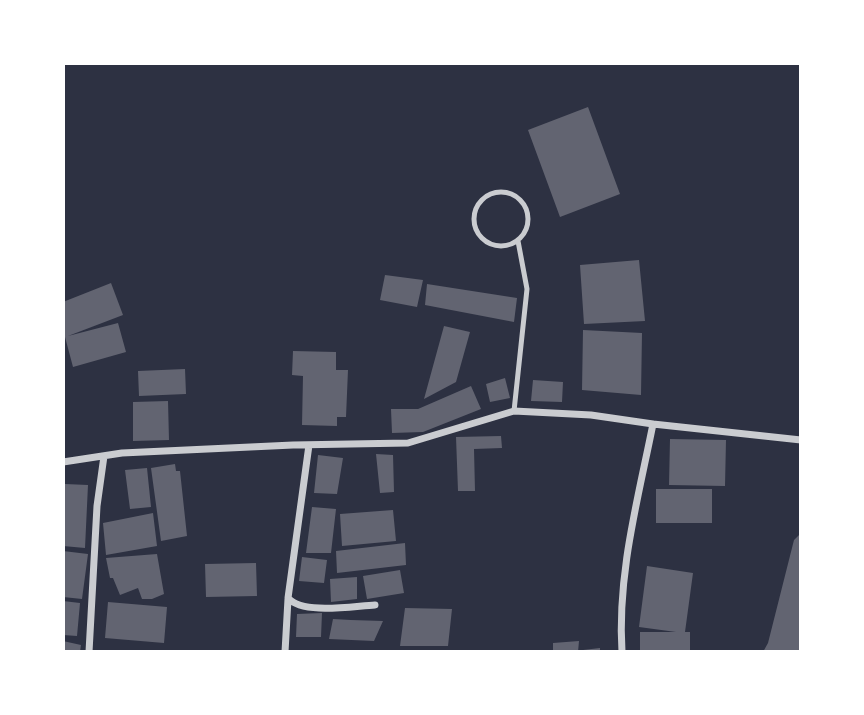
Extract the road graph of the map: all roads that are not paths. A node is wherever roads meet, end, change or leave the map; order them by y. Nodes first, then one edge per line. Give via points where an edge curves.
1 (518, 241) junction
2 (514, 411) junction
3 (653, 424) junction
4 (801, 440) edge
5 (309, 445) junction
6 (104, 456) junction
7 (63, 462) edge
8 (288, 598) junction
9 (376, 605) dead end
10 (89, 652) edge
11 (285, 652) edge
12 (622, 652) edge

1 - 1 lane via 526,229 522,201 513,194 489,194 474,214 477,232 488,245 505,247
1 - 2 lane via 527,289
2 - 3 street
2 - 5 street via 408,443
3 - 4 street
3 - 12 street via 627,554
5 - 6 street
5 - 8 street
6 - 7 street
6 - 10 street
8 - 9 street via 294,605 310,608
8 - 11 street

